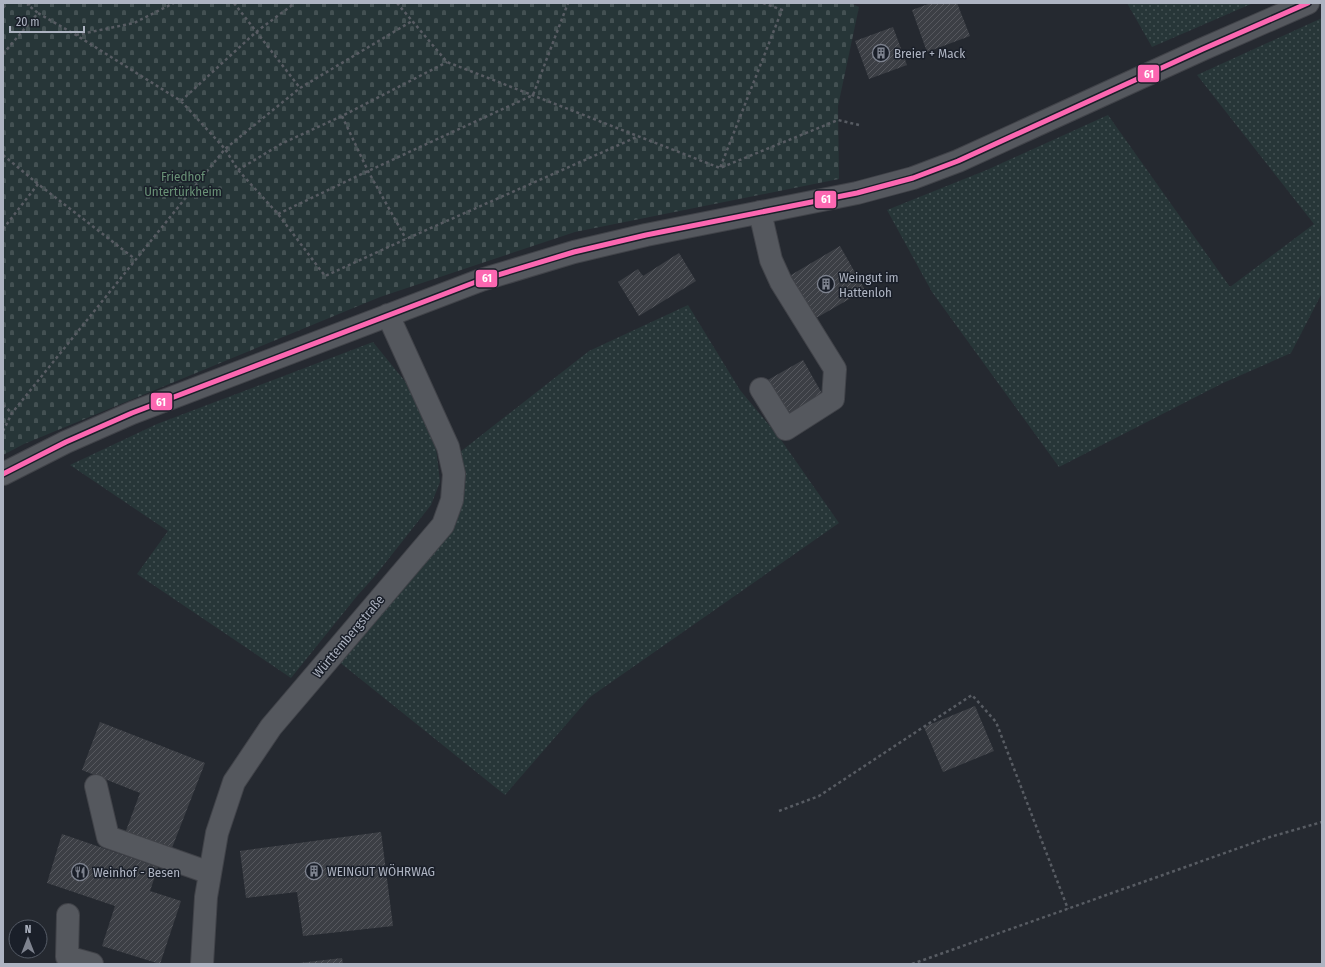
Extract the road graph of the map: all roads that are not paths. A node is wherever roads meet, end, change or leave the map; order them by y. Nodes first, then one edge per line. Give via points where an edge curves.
1 (1308, 3) edge
2 (760, 212) junction
3 (388, 315) junction
4 (761, 389) dead end
5 (3, 474) edge
6 (96, 786) dead end
7 (210, 873) junction
8 (68, 915) dead end
9 (92, 964) edge
10 (202, 964) edge

1 - 2 street via 913,178 857,193
2 - 3 street via 574,252 481,280
2 - 4 street via 771,260 781,282 835,369 833,399 786,429
3 - 5 street via 132,413
3 - 7 street, Württembergstraße via 448,447 454,474 452,500 443,525 271,727 234,782 217,833
6 - 7 street via 108,837
7 - 10 street, Württembergstraße
8 - 9 street via 67,957

